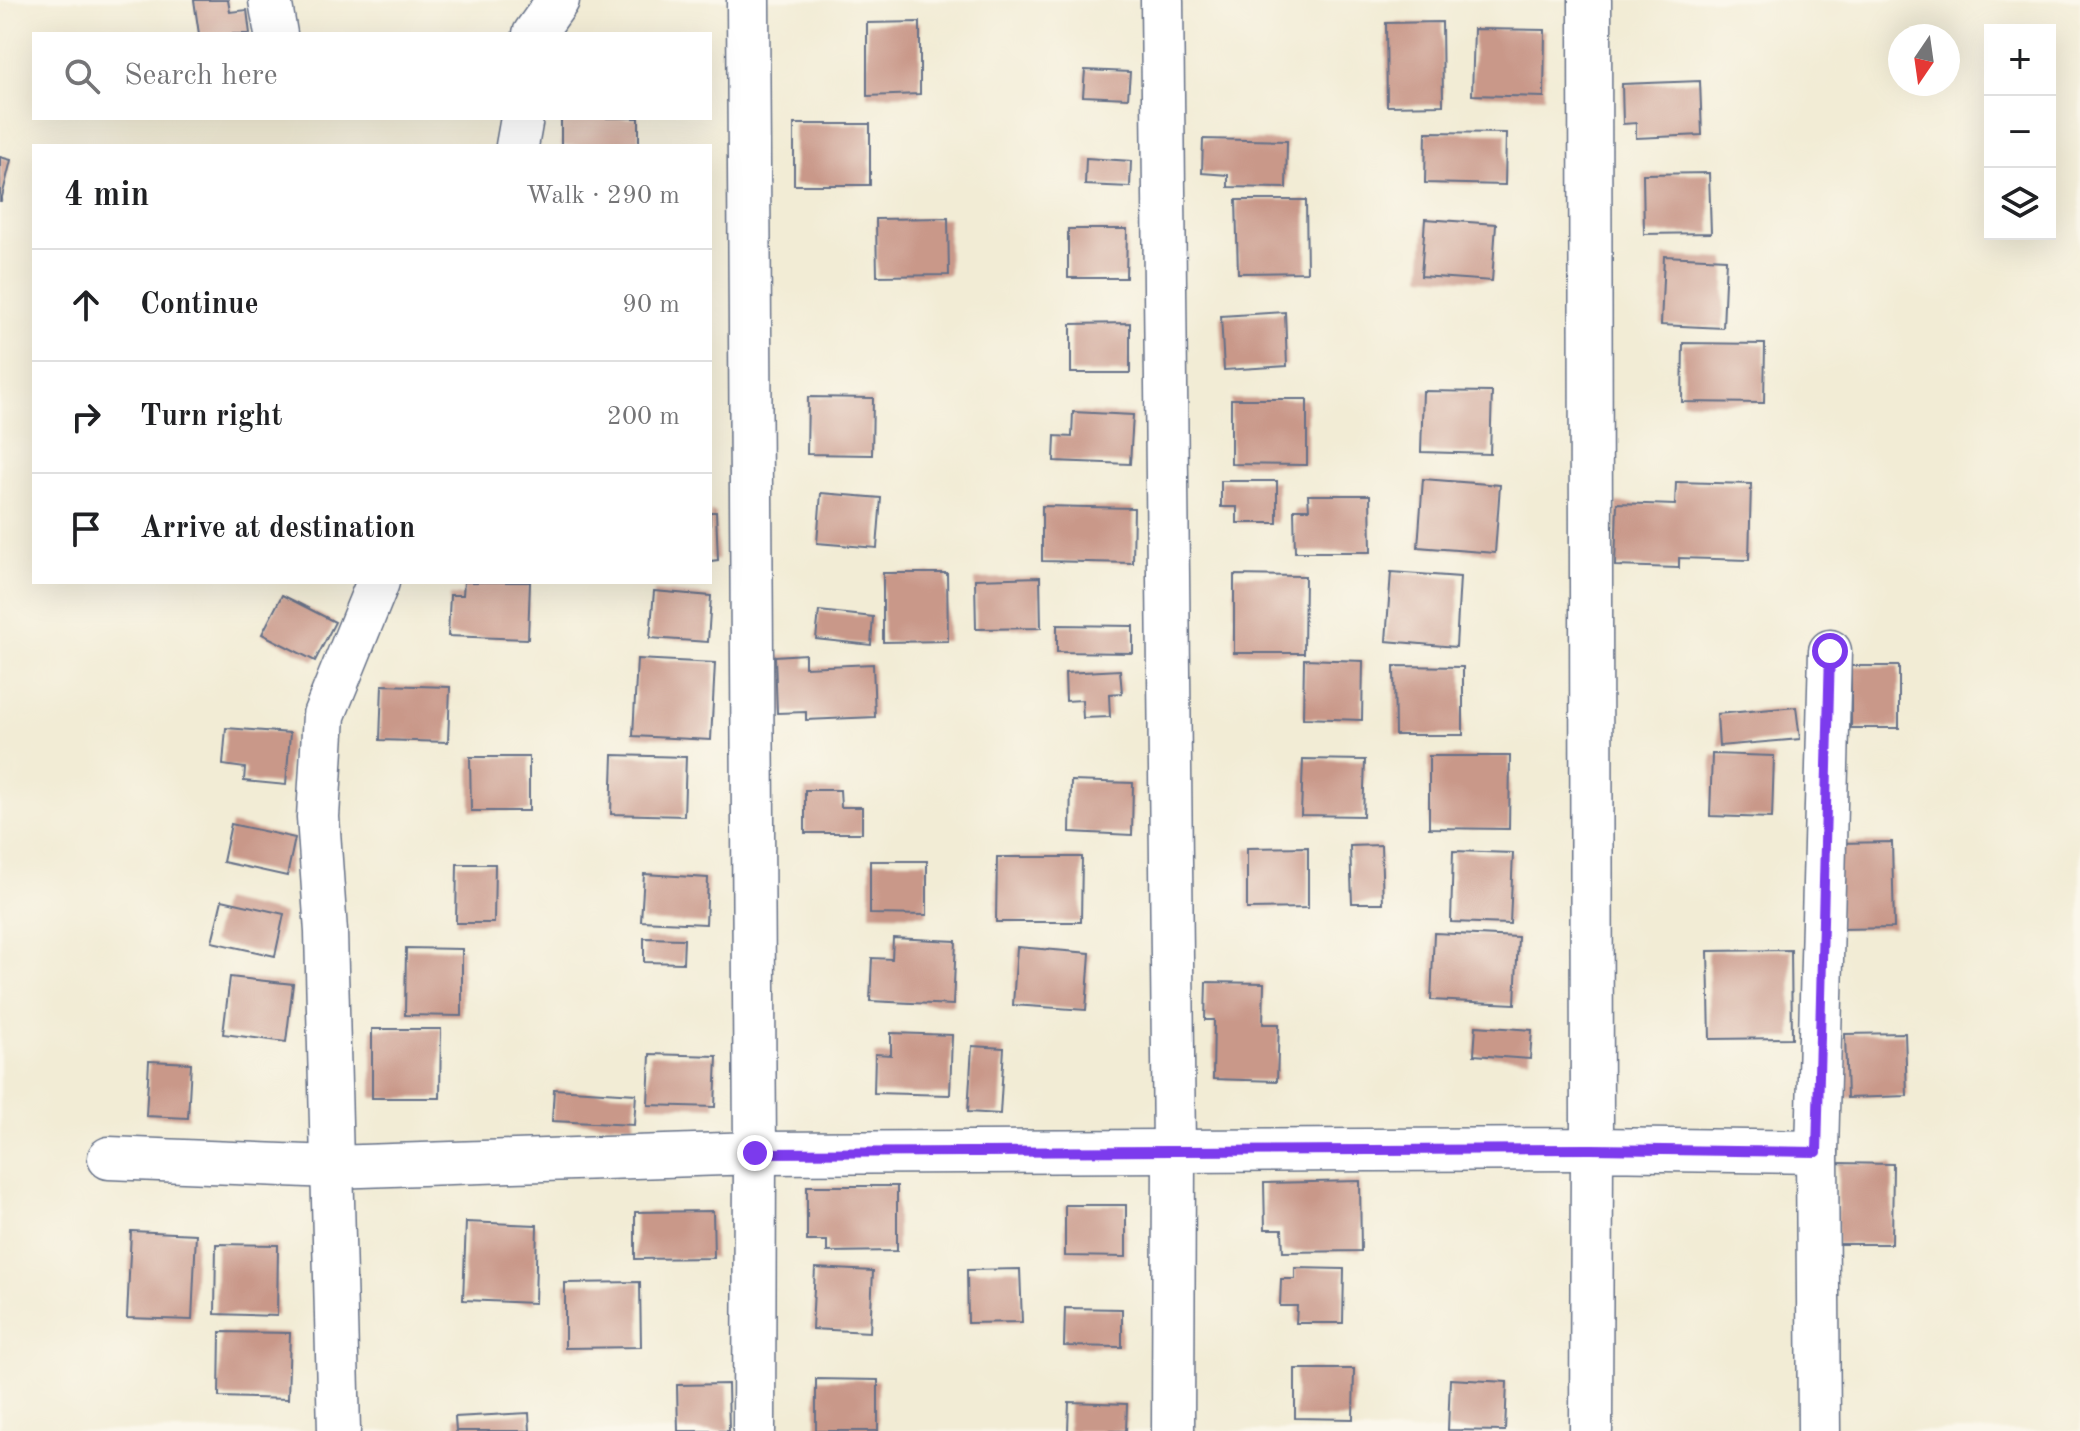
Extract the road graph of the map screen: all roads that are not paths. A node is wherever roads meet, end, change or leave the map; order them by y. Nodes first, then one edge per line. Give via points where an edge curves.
1 (270, 0) edge
2 (558, 0) edge
3 (748, 0) edge
4 (1162, 0) edge
5 (1557, 0) edge
6 (1590, 0) edge
7 (276, 32) edge
8 (535, 32) edge
9 (522, 120) edge
10 (517, 144) edge
11 (377, 584) edge
12 (1830, 651) dead end
13 (1592, 1149) junction
14 (1174, 1151) junction
15 (1817, 1152) junction
16 (755, 1153) junction
17 (109, 1158) dead end
18 (332, 1167) junction
19 (339, 1431) edge
20 (754, 1431) edge
21 (1173, 1431) edge
22 (1591, 1431) edge
23 (1819, 1431) edge

1 - 7 street
2 - 8 street
3 - 16 street
4 - 14 street
5 - 6 street
6 - 13 street
9 - 10 street
11 - 18 street via 324,715 318,817
12 - 15 street
13 - 14 street
13 - 15 street
13 - 22 street
14 - 16 street
14 - 21 street
15 - 23 street
16 - 18 street
16 - 20 street
17 - 18 street
18 - 19 street

